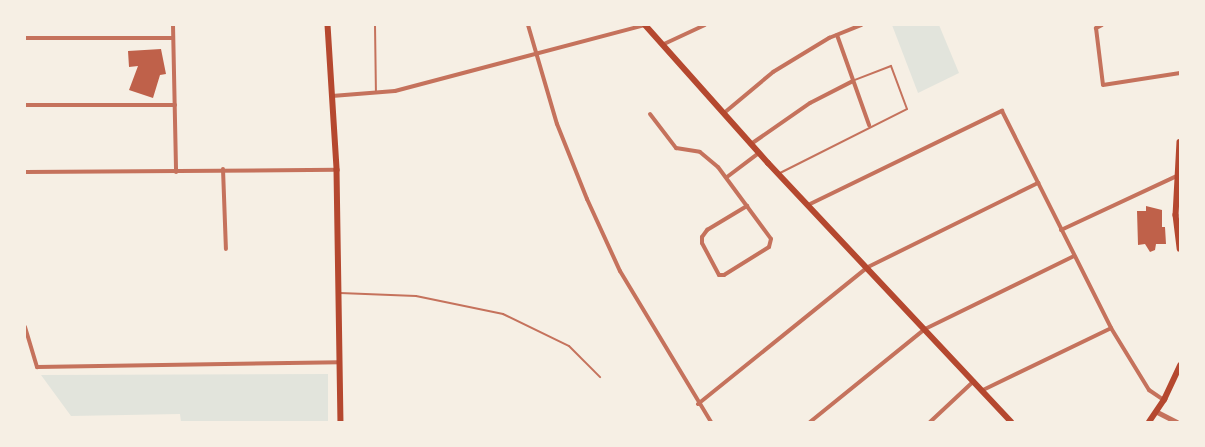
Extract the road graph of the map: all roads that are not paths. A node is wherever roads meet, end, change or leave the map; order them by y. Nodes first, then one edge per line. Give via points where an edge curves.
1 (173, 25) edge
2 (328, 25) edge
3 (375, 25) edge
4 (528, 25) edge
5 (645, 25) edge
6 (705, 25) edge
7 (861, 25) edge
8 (1102, 25) edge
9 (837, 35) junction
10 (25, 38) edge
11 (173, 38) junction
12 (664, 44) junction
13 (537, 52) junction
14 (1180, 73) edge
15 (853, 81) junction
16 (376, 94) junction
17 (332, 96) junction
18 (25, 105) edge
19 (175, 105) junction
20 (650, 114) dead end
21 (724, 114) junction
22 (869, 126) junction
23 (1180, 142) edge
24 (751, 144) junction
25 (759, 153) junction
26 (223, 169) junction
27 (336, 170) junction
28 (25, 172) edge
29 (176, 172) junction
30 (778, 174) junction
31 (1179, 176) edge
32 (727, 177) junction
33 (1038, 183) junction
34 (808, 205) junction
35 (747, 206) junction
36 (1178, 228) edge
37 (1061, 230) junction
38 (226, 249) dead end
39 (1180, 249) edge
40 (1074, 256) junction
41 (868, 267) junction
42 (340, 293) junction
43 (25, 327) edge
44 (1112, 328) junction
45 (925, 329) junction
46 (341, 362) junction
47 (1180, 365) edge
48 (600, 377) dead end
49 (974, 381) junction
50 (983, 390) junction
51 (1164, 400) junction
52 (698, 404) junction
53 (1157, 412) junction
54 (341, 422) edge
55 (710, 422) edge
56 (810, 422) edge
57 (930, 422) edge
58 (1011, 422) edge
59 (1149, 422) edge
60 (1177, 422) edge

1 - 11 street
2 - 17 main road
3 - 16 lane
4 - 13 street
5 - 12 main road
5 - 13 street
6 - 12 street
7 - 9 street
8 - 14 street via 1096,28 1104,85
9 - 15 street
9 - 21 street via 773,72
10 - 11 street
11 - 19 street
12 - 21 main road
13 - 16 street
13 - 52 street via 557,124 587,199 620,271
15 - 22 street
15 - 22 lane via 891,66 907,109
15 - 24 street via 810,103
16 - 17 street
17 - 27 main road
18 - 19 street
19 - 29 street
20 - 32 street via 676,148 700,152
21 - 24 main road
22 - 30 lane
23 - 31 main road
24 - 25 main road
25 - 30 main road
25 - 32 street
26 - 27 street
26 - 29 street
26 - 38 street
27 - 42 main road
28 - 29 street
30 - 34 main road
31 - 36 main road
31 - 37 street
32 - 35 street
33 - 34 street via 1002,112
33 - 37 street
33 - 41 street
34 - 41 main road
35 - 35 street via 772,239 769,247 724,276 720,275 702,243 702,237 707,230
36 - 39 main road
37 - 40 street
40 - 44 street
40 - 45 street
41 - 45 main road
41 - 52 street
42 - 46 main road
42 - 48 lane via 416,296 503,314 569,346
43 - 46 street via 37,367
44 - 50 street
44 - 51 street via 1149,390
45 - 49 main road
45 - 56 street
46 - 54 main road
47 - 51 main road
49 - 50 main road
49 - 57 street
50 - 58 main road
51 - 53 main road
52 - 55 street
53 - 59 main road
53 - 60 street

